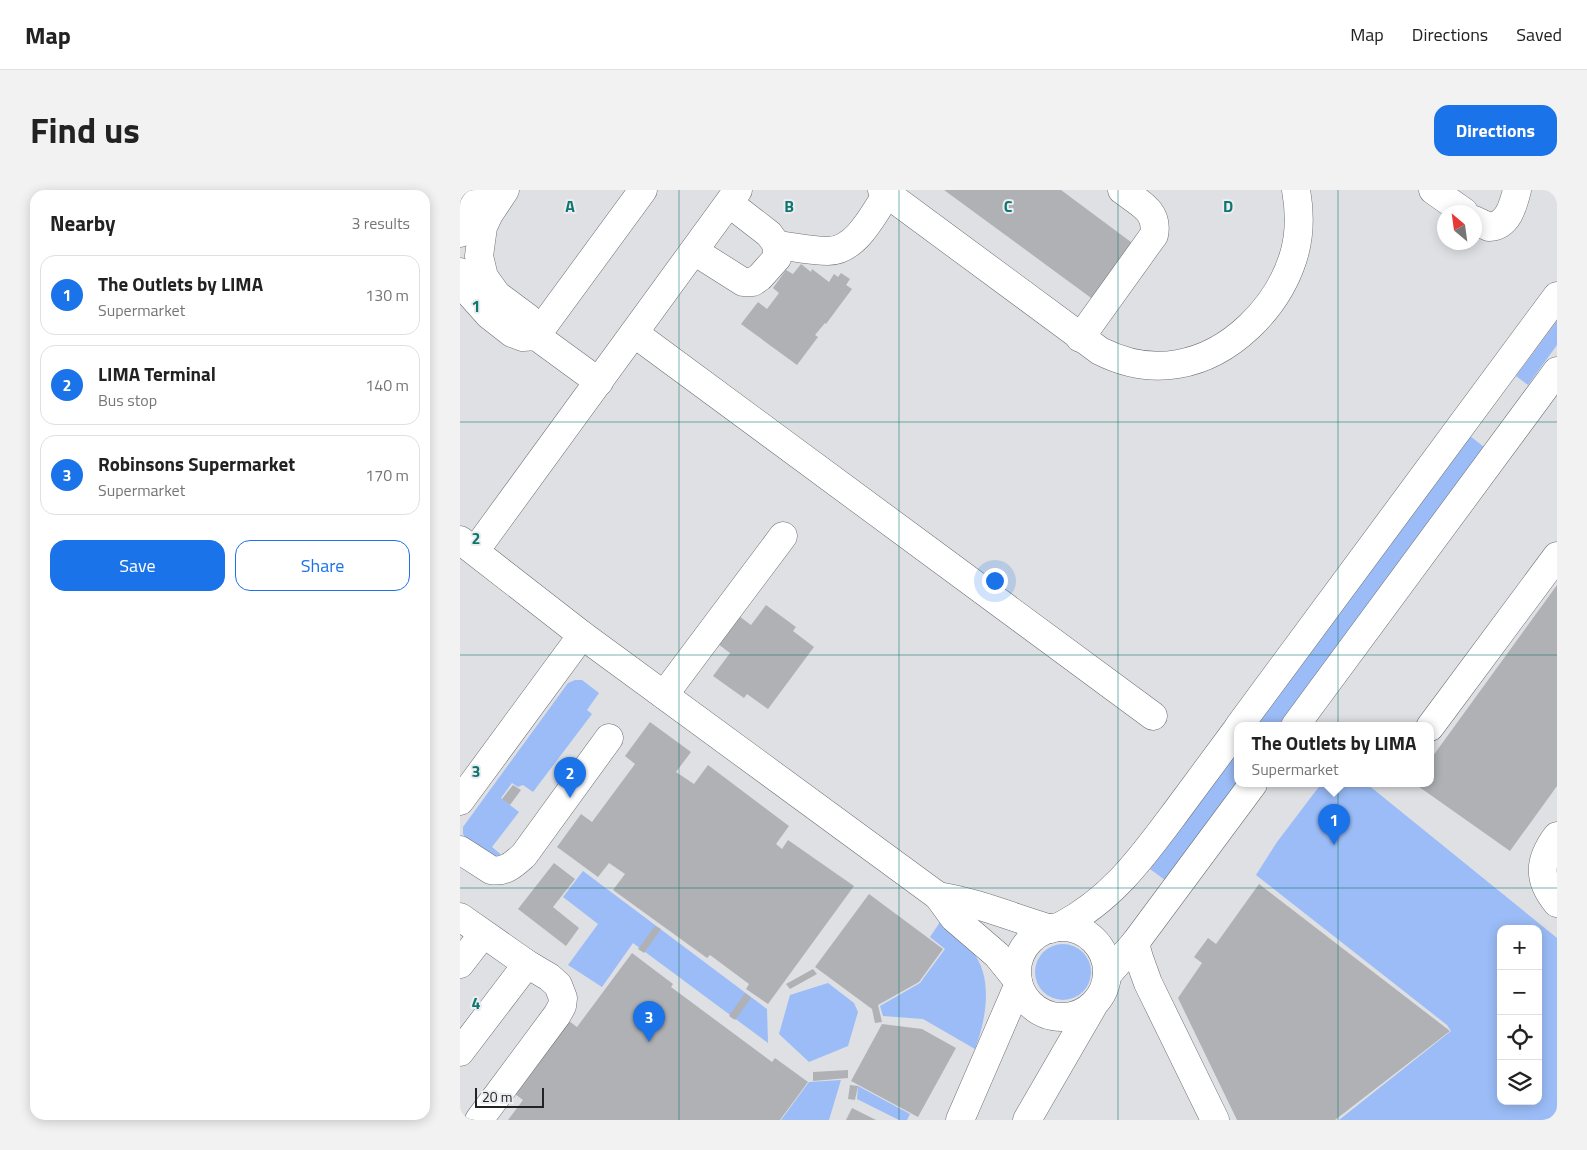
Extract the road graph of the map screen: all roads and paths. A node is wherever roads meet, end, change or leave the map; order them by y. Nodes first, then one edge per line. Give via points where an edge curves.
1 (484, 190) edge
2 (505, 190) edge
3 (643, 190) edge
4 (1122, 190) edge
5 (1296, 190) edge
6 (1433, 190) edge
7 (1517, 190) edge
8 (885, 192) edge
9 (734, 197) edge
10 (1454, 205) edge
11 (1482, 224) edge
12 (460, 234) edge
13 (777, 245) junction
14 (694, 251) junction
15 (460, 272) edge
16 (1557, 296) edge
17 (634, 333) junction
18 (536, 336) junction
19 (1080, 338) junction
20 (1557, 371) edge
21 (599, 382) junction
22 (782, 536) dead end
23 (468, 545) edge
24 (1557, 556) edge
25 (582, 635) junction
26 (664, 695) junction
27 (1153, 716) dead end
28 (1242, 722) edge
29 (1298, 722) edge
30 (1434, 722) edge
31 (1234, 732) edge
32 (609, 738) dead end
33 (1251, 787) edge
34 (460, 801) edge
35 (1557, 836) edge
36 (460, 850) edge
37 (938, 896) junction
38 (1557, 904) edge
39 (460, 917) edge
40 (1055, 928) junction
41 (483, 934) junction
42 (1135, 943) junction
43 (460, 964) edge
44 (527, 964) junction
45 (1107, 975) junction
46 (1018, 984) junction
47 (1093, 1006) junction
48 (460, 1052) edge
49 (479, 1120) edge
50 (960, 1120) edge
51 (1027, 1120) edge
52 (1215, 1120) edge

1 - 12 street
2 - 18 street via 483,227 479,256 481,268 497,295 528,318
3 - 18 street
4 - 19 street via 1151,214 1156,226 1154,235
5 - 19 street via 1299,215 1294,257 1276,293 1259,316 1235,339 1198,359 1156,366 1118,360
6 - 10 street
7 - 11 street via 1509,214 1500,224 1489,227
8 - 13 street via 855,240 838,250
8 - 19 street
9 - 13 street
9 - 14 street
13 - 14 street via 777,258 753,282 735,279
14 - 17 street
15 - 18 street via 472,296 489,315 512,333 523,337
16 - 28 street
17 - 21 street
17 - 27 street
18 - 21 street
20 - 29 street
21 - 23 street
22 - 26 street
23 - 25 street
24 - 30 street
25 - 26 street
25 - 34 street
26 - 37 street
31 - 40 street via 1150,847 1114,888 1081,916
32 - 36 street via 524,855 511,866 491,870
33 - 42 street
35 - 38 street via 1542,864 1547,887
37 - 40 street via 963,900 1011,918
37 - 46 street via 954,918 997,955
39 - 41 street
40 - 45 street via 1078,930 1094,940 1105,956
40 - 46 street via 1039,933 1024,946 1016,966
41 - 43 street
41 - 44 street
42 - 45 street
42 - 52 street via 1148,983
44 - 48 street
44 - 49 street via 558,985 562,992 562,1006
45 - 47 street via 1103,992
46 - 47 street via 1027,1002 1041,1013 1059,1018 1077,1015
46 - 50 street
47 - 51 street

